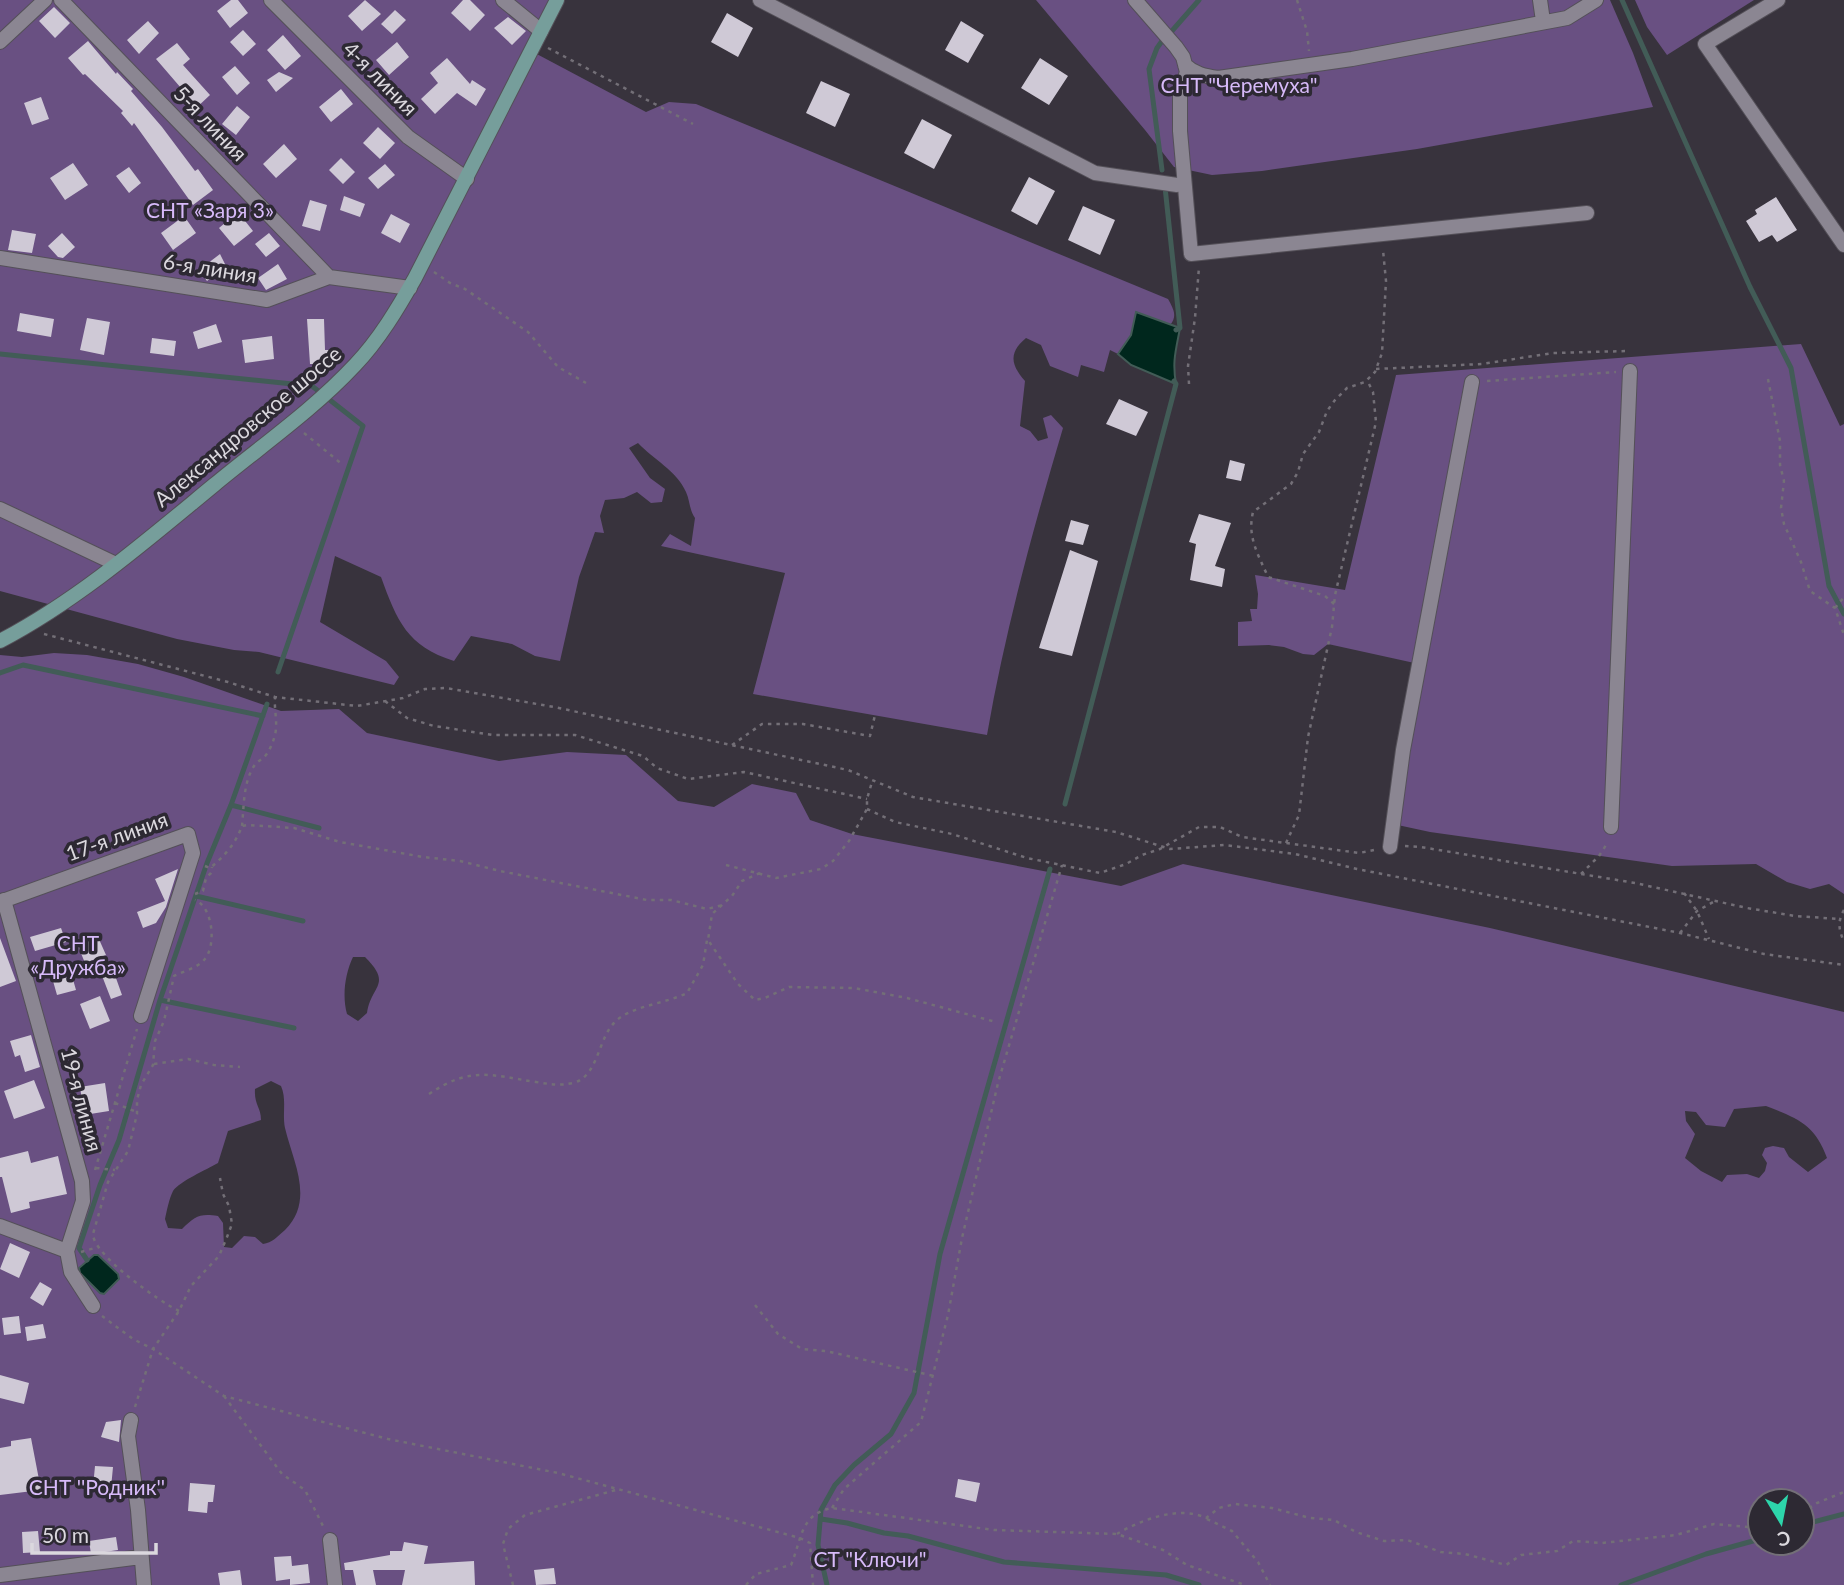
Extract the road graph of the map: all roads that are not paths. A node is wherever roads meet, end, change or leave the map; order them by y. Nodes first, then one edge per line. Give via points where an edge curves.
1 (45, 0) edge
2 (61, 0) edge
3 (271, 0) edge
4 (503, 0) edge
5 (557, 0) edge
6 (760, 0) edge
7 (1135, 0) edge
8 (1540, 0) edge
9 (1596, 0) edge
10 (1778, 0) edge
11 (1543, 21) junction
12 (538, 37) junction
13 (0, 42) edge
14 (1185, 65) junction
15 (467, 179) junction
16 (1177, 185) dead end
17 (1587, 213) dead end
18 (1844, 245) edge
19 (0, 258) edge
20 (329, 277) junction
21 (410, 288) junction
22 (1630, 371) road end
23 (1472, 382) road end
24 (0, 509) edge
25 (116, 564) junction
26 (0, 641) edge
27 (1611, 827) road end
28 (1390, 848) road end
29 (2, 901) edge
30 (141, 1016) road end
31 (0, 1226) edge
32 (67, 1251) junction
33 (93, 1306) road end
34 (131, 1420) road end
35 (330, 1540) road end
36 (141, 1558) junction
37 (0, 1575) edge
38 (144, 1585) edge
39 (335, 1585) edge

1 - 13 street
2 - 20 street, 5-я линия
3 - 15 street, 4-я линия via 408,137
4 - 12 street
5 - 12 street, Александровское шоссе
6 - 16 street via 1095,173
7 - 14 street via 1176,47
8 - 11 street
9 - 11 street via 1567,18
10 - 18 street via 1705,44
11 - 14 street via 1352,59 1218,78 1203,76
12 - 15 street, Александровское шоссе
14 - 17 street via 1180,93 1191,254
15 - 21 street, Александровское шоссе
19 - 20 street, 6-я линия via 267,300
20 - 21 street, 6-я линия
21 - 25 street, Александровское шоссе via 356,365 324,396
22 - 27 street
23 - 28 street
24 - 25 street
25 - 26 street, Александровское шоссе
29 - 30 street, 17-я линия via 191,830 193,853
29 - 32 street, 19-я линия via 82,1183 83,1201
31 - 32 street
32 - 33 street via 71,1272
34 - 36 street via 128,1436
35 - 39 street
36 - 37 street
36 - 38 street

